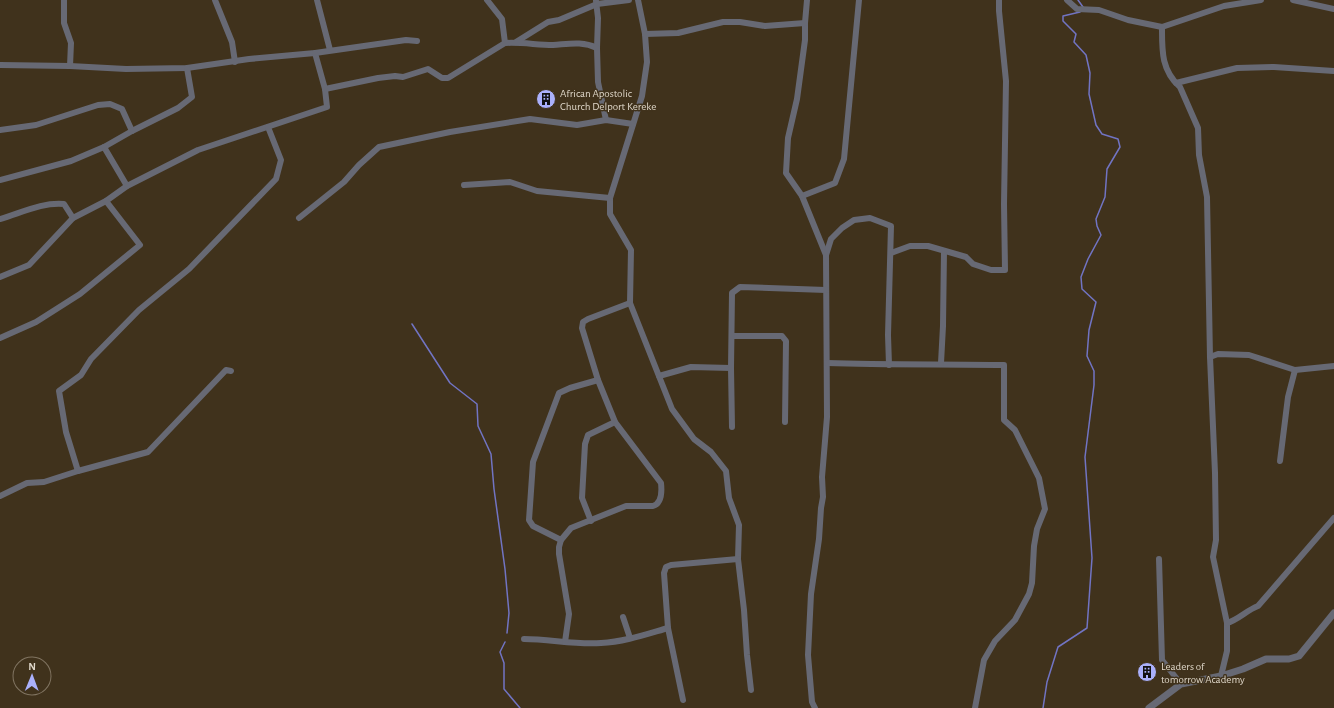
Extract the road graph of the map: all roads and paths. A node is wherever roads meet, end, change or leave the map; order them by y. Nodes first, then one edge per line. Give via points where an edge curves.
1 (64, 0) edge
2 (215, 0) edge
3 (317, 0) edge
4 (487, 0) edge
5 (628, 0) edge
6 (638, 0) edge
7 (807, 0) edge
8 (858, 0) edge
9 (999, 0) edge
10 (1067, 0) edge
11 (1261, 0) edge
12 (1293, 0) edge
13 (596, 2) edge
14 (1334, 9) edge
15 (805, 23) junction
16 (1162, 26) junction
17 (645, 34) junction
18 (417, 41) dead end
19 (506, 42) junction
20 (516, 42) junction
21 (597, 48) junction
22 (330, 50) junction
23 (315, 53) junction
24 (235, 62) junction
25 (0, 65) edge
26 (70, 66) junction
27 (187, 68) junction
28 (1334, 71) edge
29 (1176, 83) junction
30 (325, 89) junction
31 (606, 120) junction
32 (633, 124) junction
33 (268, 127) junction
34 (0, 130) edge
35 (132, 131) junction
36 (104, 147) junction
37 (0, 180) edge
38 (464, 184) dead end
39 (127, 186) junction
40 (802, 196) junction
41 (610, 198) junction
42 (106, 201) junction
43 (73, 218) junction
44 (299, 218) dead end
45 (0, 219) edge
46 (944, 251) junction
47 (891, 253) junction
48 (826, 255) junction
49 (0, 277) edge
50 (826, 290) junction
51 (630, 303) junction
52 (732, 336) junction
53 (0, 338) edge
54 (1210, 357) junction
55 (827, 363) junction
56 (941, 364) junction
57 (889, 365) junction
58 (1334, 366) edge
59 (730, 368) junction
60 (1295, 370) junction
61 (231, 371) dead end
62 (659, 376) junction
63 (598, 380) junction
64 (615, 422) junction
65 (785, 422) dead end
66 (732, 427) dead end
67 (1280, 461) dead end
68 (78, 471) junction
69 (0, 496) edge
70 (1334, 518) edge
71 (591, 521) junction
72 (561, 540) junction
73 (738, 559) junction
74 (1159, 559) dead end
75 (1334, 613) edge
76 (623, 617) dead end
77 (1227, 623) junction
78 (668, 628) junction
79 (630, 638) junction
80 (524, 639) dead end
81 (565, 642) junction
82 (1221, 676) junction
83 (1181, 684) junction
84 (751, 690) dead end
85 (683, 700) dead end
86 (815, 708) edge
87 (975, 708) edge
88 (1149, 708) edge

1 - 26 street via 64,22 71,43
2 - 24 street via 232,42
3 - 22 street
4 - 19 street via 502,19
5 - 13 street
6 - 17 street
7 - 15 street
8 - 40 street via 844,159 835,184
9 - 46 street via 1006,81 1005,270 991,270 973,264 966,257
10 - 16 street via 1077,9 1099,10 1128,20
11 - 16 street via 1224,6
12 - 14 street
13 - 20 street via 559,20 548,22
13 - 21 street
15 - 17 street via 765,26 723,22 678,33
15 - 40 street via 797,99 788,138 786,173
16 - 29 street via 1162,56 1167,71
17 - 32 street via 647,62 642,96
18 - 22 street via 406,40
19 - 20 street
19 - 30 street via 448,78 442,78 428,69 403,77 378,78
20 - 21 street via 552,45 581,43
21 - 31 street via 598,82
22 - 23 street
23 - 24 street
23 - 30 street
24 - 27 street
25 - 26 street
26 - 27 street via 126,69
27 - 35 street via 192,98 178,108
28 - 29 street via 1274,67 1237,68
29 - 54 street via 1198,128 1199,155 1207,197
30 - 33 street via 327,107
31 - 32 street
31 - 44 street via 578,125 530,119 379,147 344,182
32 - 41 street
33 - 39 street via 198,150
33 - 68 street via 281,160 276,179 189,269 139,310 92,359 81,375 59,392 66,432
34 - 35 street via 36,125 98,105 110,104 122,109
35 - 36 street
36 - 37 street via 71,160
36 - 39 street
38 - 41 street via 510,182 537,191
39 - 42 street
40 - 48 street
41 - 51 street via 610,214 631,250
42 - 43 street
42 - 53 street via 140,245 80,294 36,322
43 - 45 street via 64,204 58,203
43 - 49 street via 29,265
46 - 47 street via 928,246 910,246
46 - 56 street
47 - 48 street via 892,226 870,218 854,220 842,228 831,239
47 - 57 street
48 - 50 street
50 - 52 street via 740,287 732,293
50 - 55 street
51 - 62 street
51 - 63 street via 583,322 582,328
52 - 59 street
52 - 65 street via 782,336 786,341
54 - 60 street via 1218,354 1250,356
54 - 77 street via 1215,473 1216,540 1213,557
55 - 57 street
55 - 86 street via 823,497 810,594 808,655 812,702
56 - 57 street
56 - 87 street via 1004,365 1004,420 1015,430 1039,478 1045,509 1034,546 1029,594 1015,620 995,641 984,660
58 - 60 street
59 - 62 street via 691,367
59 - 66 street
60 - 67 street via 1288,397
61 - 68 street via 226,370 148,452
62 - 73 street via 672,409 694,439 711,452 726,471 730,498 740,525
63 - 64 street
63 - 72 street via 559,393 533,462 529,520 533,526
64 - 71 street via 588,435 585,444 582,498
64 - 71 street via 661,483 660,500 653,506 626,506
68 - 69 street via 44,482 27,483
70 - 77 street via 1258,606
71 - 72 street via 571,528
72 - 81 street via 559,554 569,614
73 - 78 street via 666,567 664,573
73 - 84 street
74 - 83 street via 1162,660
75 - 82 street via 1299,656 1289,659 1266,659
76 - 79 street
77 - 82 street via 1227,651
78 - 79 street
78 - 85 street
79 - 81 street via 603,643
80 - 81 street
82 - 83 street
83 - 88 street

